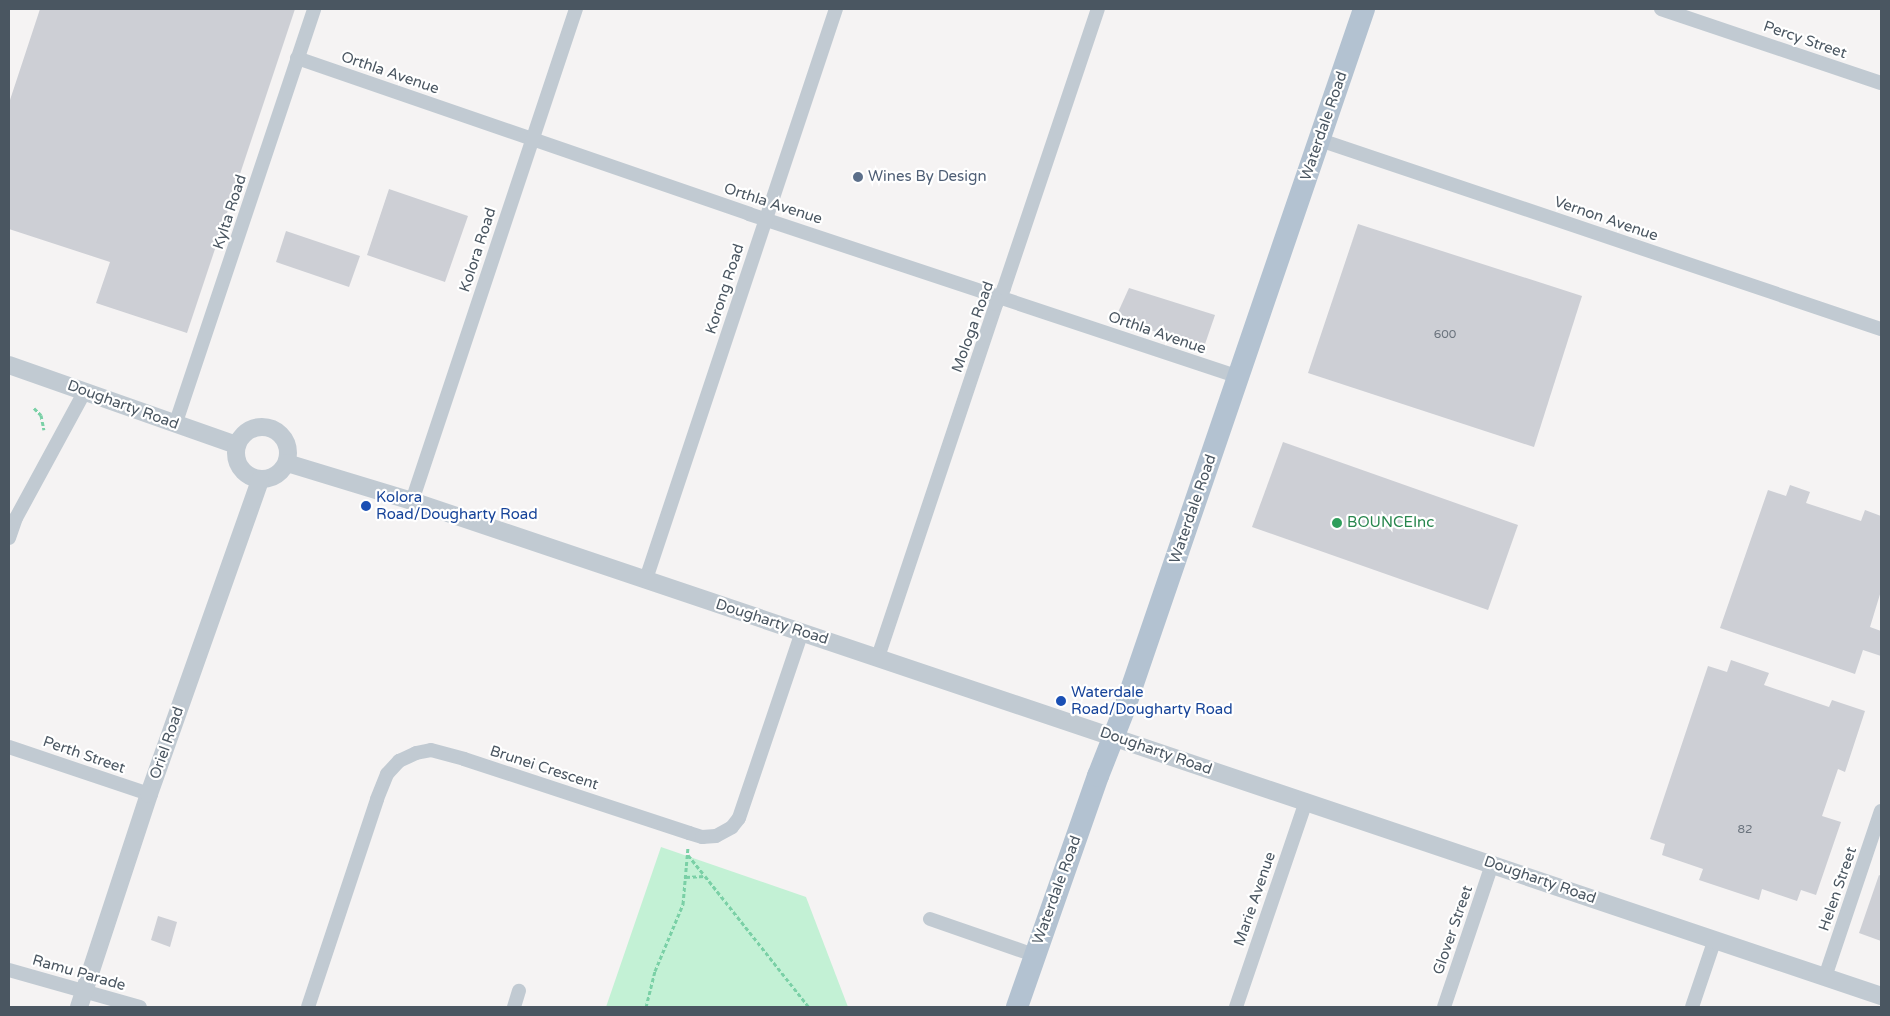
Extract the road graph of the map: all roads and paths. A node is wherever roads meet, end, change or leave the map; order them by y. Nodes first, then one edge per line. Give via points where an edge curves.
1 (314, 9) edge
2 (576, 9) edge
3 (836, 9) edge
4 (1098, 9) edge
5 (1364, 9) edge
6 (1661, 9) edge
7 (297, 58) junction
8 (1881, 83) edge
9 (532, 139) junction
10 (1320, 140) junction
11 (765, 219) junction
12 (1000, 297) junction
13 (1881, 329) edge
14 (9, 365) edge
15 (1239, 377) junction
16 (85, 391) junction
17 (34, 408) dead end
18 (176, 425) junction
19 (44, 430) dead end
20 (236, 446) junction
21 (287, 463) junction
22 (260, 480) junction
23 (412, 501) junction
24 (9, 538) edge
25 (646, 579) junction
26 (802, 632) junction
27 (878, 657) junction
28 (1113, 736) junction
29 (9, 747) edge
30 (149, 794) junction
31 (1306, 802) junction
32 (1881, 811) edge
33 (689, 833) junction
34 (688, 854) junction
35 (1492, 864) junction
36 (686, 876) junction
37 (704, 876) junction
38 (930, 919) dead end
39 (1715, 939) junction
40 (1034, 955) junction
41 (9, 970) edge
42 (1825, 976) junction
43 (519, 990) dead end
44 (1881, 996) edge
45 (81, 999) edge
46 (140, 1007) edge
47 (308, 1007) edge
48 (514, 1007) edge
49 (646, 1007) edge
50 (810, 1007) edge
51 (1016, 1007) edge
52 (1236, 1007) edge
53 (1444, 1007) edge
54 (1692, 1007) edge

1 - 7 street, Kylta Road
2 - 9 street, Kolora Road
3 - 11 street, Korong Road
4 - 12 street, Mologa Road
5 - 10 main road, Waterdale Road
6 - 8 street, Percy Street
7 - 9 street, Orthla Avenue
7 - 18 street, Kylta Road
9 - 11 street, Orthla Avenue
9 - 23 street, Kolora Road
10 - 13 street, Vernon Avenue
10 - 15 main road, Waterdale Road
11 - 12 street, Orthla Avenue
11 - 25 street, Korong Road
12 - 15 street, Orthla Avenue
12 - 27 street, Mologa Road
14 - 16 street, Dougharty Road
15 - 28 main road, Waterdale Road
16 - 18 street, Dougharty Road
16 - 24 street via 16,518
17 - 19 path via 41,415
18 - 20 street, Dougharty Road
20 - 21 street via 248,430 257,427 272,429 287,444
20 - 22 street via 236,462 241,470
21 - 22 street via 275,477
21 - 23 street, Dougharty Road
22 - 30 street, Oriel Road
23 - 25 street, Dougharty Road
25 - 26 street, Dougharty Road
26 - 27 street, Dougharty Road
26 - 33 street, Brunei Crescent via 739,818 732,827 716,836 702,837
27 - 28 street, Dougharty Road
28 - 31 street, Dougharty Road
28 - 40 main road, Waterdale Road
29 - 30 street, Perth Street
30 - 45 street, Oriel Road
31 - 35 street, Dougharty Road
31 - 52 street, Marie Avenue
32 - 42 street, Helen Street
33 - 34 path
33 - 47 street, Brunei Crescent via 464,759 431,750 416,753 399,761 387,774
34 - 36 path
34 - 37 path
35 - 39 street, Dougharty Road
35 - 53 street, Glover Street
36 - 37 path
36 - 49 path via 683,904 655,971
37 - 50 path
38 - 40 street
39 - 42 street, Dougharty Road
39 - 54 street
40 - 51 main road, Waterdale Road
41 - 45 street, Ramu Parade via 61,986
42 - 44 street, Dougharty Road
43 - 48 street
45 - 46 street, Ramu Parade

